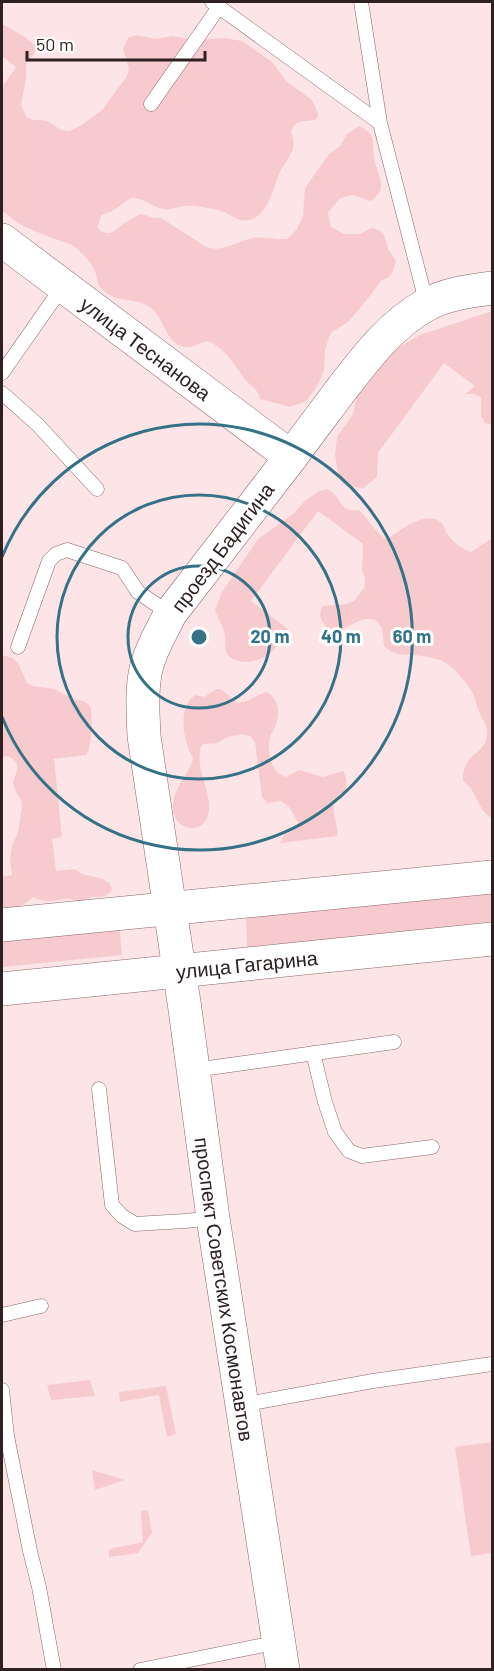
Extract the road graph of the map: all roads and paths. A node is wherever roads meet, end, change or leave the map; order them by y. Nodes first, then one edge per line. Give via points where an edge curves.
1 (361, 2) edge
2 (216, 4) edge
3 (151, 104) dead end
4 (380, 123) junction
5 (2, 240) edge
6 (63, 286) junction
7 (492, 288) edge
8 (427, 304) junction
9 (2, 373) edge
10 (2, 393) edge
11 (291, 457) junction
12 (97, 489) dead end
13 (170, 614) junction
14 (18, 647) dead end
15 (492, 877) edge
16 (169, 909) junction
17 (2, 925) edge
18 (492, 939) edge
19 (179, 972) junction
20 (2, 988) edge
21 (393, 1042) dead end
22 (313, 1053) junction
23 (193, 1070) junction
24 (99, 1089) dead end
25 (432, 1147) dead end
26 (213, 1218) junction
27 (41, 1306) dead end
28 (2, 1315) edge
29 (492, 1364) edge
30 (2, 1390) edge
31 (241, 1405) junction
32 (281, 1656) edge
33 (170, 1667) edge
34 (54, 1670) edge
35 (140, 1670) edge

1 - 4 lane
2 - 3 lane
2 - 4 lane
4 - 8 lane
5 - 6 main road, улица Теснанова
6 - 9 lane
6 - 11 main road, улица Теснанова
7 - 8 main road, проезд Бадигина
8 - 11 main road, проезд Бадигина via 405,319 369,354
10 - 12 lane via 38,425
11 - 13 main road, проезд Бадигина
13 - 14 lane via 138,592 122,568 67,550 49,561
13 - 16 main road, проезд Бадигина via 147,667 142,704
15 - 16 main road
16 - 17 main road
16 - 19 main road, проспект Советских Космонавтов
18 - 19 main road, улица Гагарина
19 - 20 main road, улица Гагарина
19 - 23 main road, проспект Советских Космонавтов
21 - 22 lane
22 - 23 lane
22 - 25 lane via 335,1132 349,1151 362,1156
23 - 26 main road, проспект Советских Космонавтов
24 - 26 lane via 112,1205 135,1224
26 - 31 main road, проспект Советских Космонавтов
27 - 28 lane
29 - 31 lane
30 - 34 lane via 7,1436
31 - 32 main road, проспект Советских Космонавтов
32 - 33 lane
33 - 35 lane

